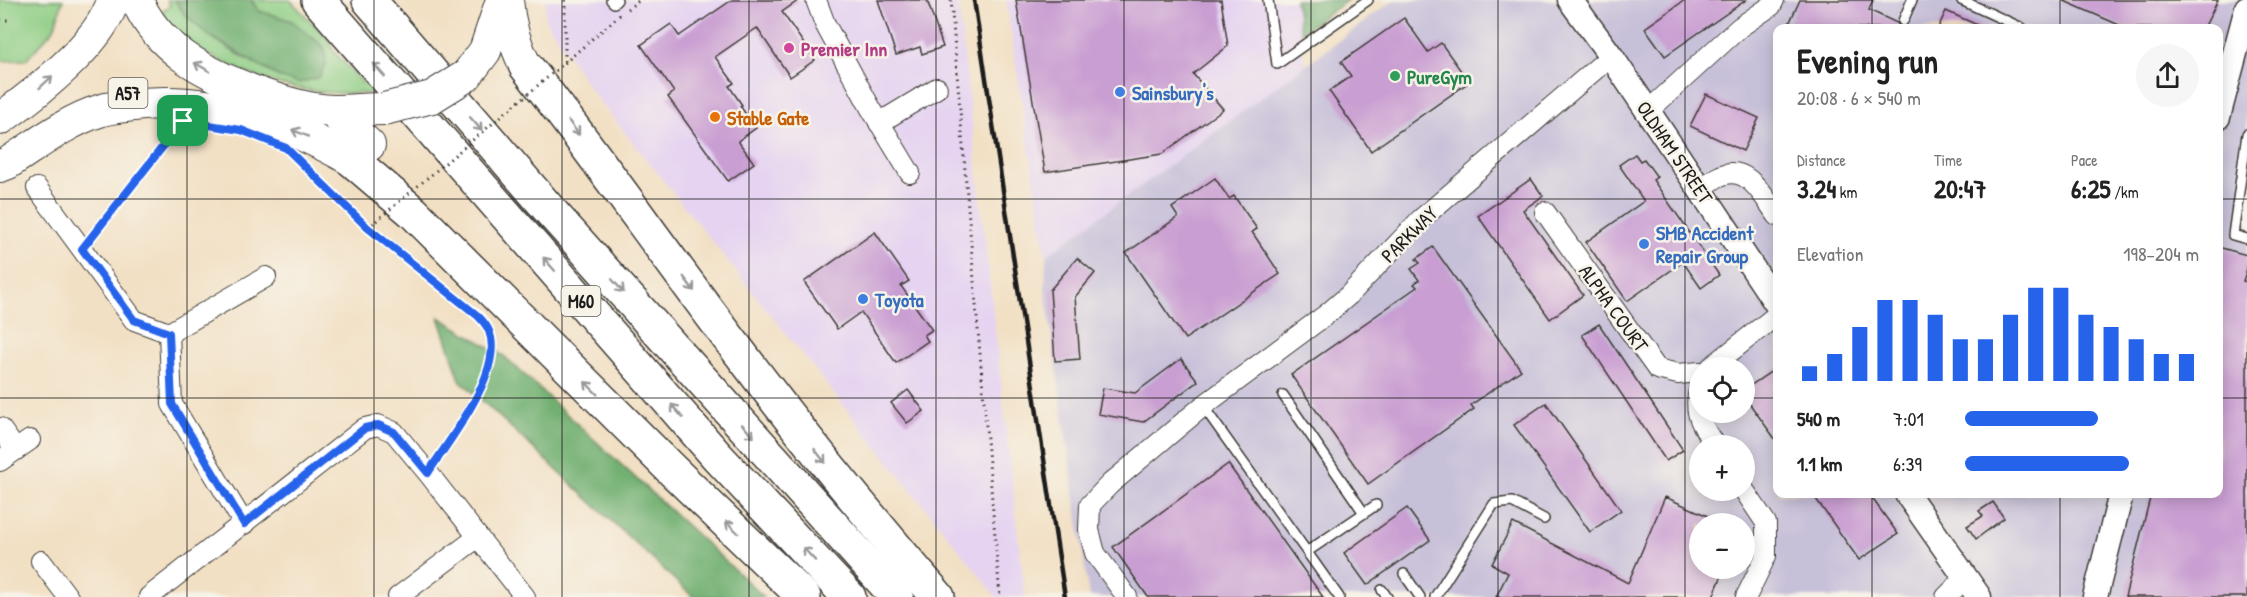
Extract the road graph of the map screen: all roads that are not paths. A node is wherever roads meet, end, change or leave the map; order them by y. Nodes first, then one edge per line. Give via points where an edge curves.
1 (113, 0) edge
2 (137, 0) edge
3 (318, 0) edge
4 (369, 0) edge
5 (502, 0) edge
6 (507, 0) edge
7 (524, 0) edge
8 (611, 0) edge
9 (617, 0) edge
10 (816, 0) edge
11 (1268, 0) edge
12 (1368, 0) edge
13 (1570, 0) edge
14 (1774, 0) edge
15 (1912, 0) edge
16 (1961, 0) edge
17 (2247, 8) edge
18 (1903, 21) dead end
19 (2013, 24) edge
20 (1611, 56) junction
21 (547, 63) junction
22 (937, 88) dead end
23 (2223, 98) edge
24 (274, 100) junction
25 (332, 111) junction
26 (1648, 111) junction
27 (0, 118) edge
28 (879, 123) junction
29 (2247, 134) edge
30 (360, 153) junction
31 (0, 156) edge
32 (0, 166) edge
33 (909, 173) dead end
34 (37, 188) dead end
35 (1700, 190) junction
36 (1773, 209) edge
37 (1545, 212) dead end
38 (2247, 239) edge
39 (266, 277) dead end
40 (1773, 299) edge
41 (1773, 318) edge
42 (169, 333) junction
43 (1724, 357) edge
44 (1689, 373) edge
45 (1283, 395) dead end
46 (1203, 406) junction
47 (0, 428) edge
48 (15, 451) edge
49 (1910, 498) edge
50 (2120, 498) edge
51 (1751, 501) edge
52 (1376, 505) dead end
53 (1364, 513) junction
54 (1544, 519) dead end
55 (244, 524) junction
56 (478, 537) junction
57 (1308, 551) junction
58 (42, 561) dead end
59 (1404, 574) dead end
60 (1972, 587) edge
61 (68, 597) edge
62 (149, 597) edge
63 (398, 597) edge
64 (525, 597) edge
65 (804, 597) edge
66 (849, 597) edge
67 (897, 597) edge
68 (938, 597) edge
69 (1127, 597) edge
70 (1340, 597) edge
71 (1420, 597) edge
72 (1435, 597) edge
73 (1746, 597) edge
74 (1946, 597) edge
75 (2095, 597) edge

27 -> 1 highway via 26,100 88,42
24 -> 2 highway via 184,56 162,38
66 -> 3 highway, M60 via 717,455
4 -> 67 highway, M60 via 553,214
5 - 25 highway, bridge via 485,51 466,76 432,97 384,109
6 - 21 highway via 516,47
7 - 21 highway via 524,14
8 - 9 lane
10 - 28 street
11 - 12 lane via 1277,64
13 - 20 street, OLDHAM STREET
14 - 26 street
15 - 18 lane
16 - 19 lane
17 - 23 street
20 - 26 street, OLDHAM STREET
20 - 46 street, PARKWAY via 1421,219 1327,314
21 -> 68 highway via 553,100 739,352
22 - 28 street
24 - 25 highway
24 - 31 highway, A57 via 193,91 112,93 72,106
25 - 30 highway
26 - 35 street, OLDHAM STREET
28 - 33 street
29 - 38 lane via 2234,235
30 -> 32 highway via 232,111 190,104 145,103 99,110
65 -> 30 highway via 413,212
34 - 42 street via 134,320
35 - 36 street via 1721,176 1747,176
35 - 40 street, OLDHAM STREET
37 - 44 street, ALPHA COURT via 1657,369
39 - 42 street
41 - 43 street
42 - 55 street via 172,404
45 - 53 lane
46 - 57 lane
46 - 69 street, PARKWAY via 1090,505 1089,530 1095,553
47 - 48 street
49 - 60 street
50 - 75 street
51 - 73 street via 1766,523 1766,556
52 - 53 lane
53 - 57 lane
54 - 72 lane via 1512,502 1494,504
55 - 56 street via 365,428 378,425 394,432
55 - 62 street
56 - 63 street
56 - 64 street
57 - 70 lane
58 - 61 street
59 - 71 lane
60 - 74 street

